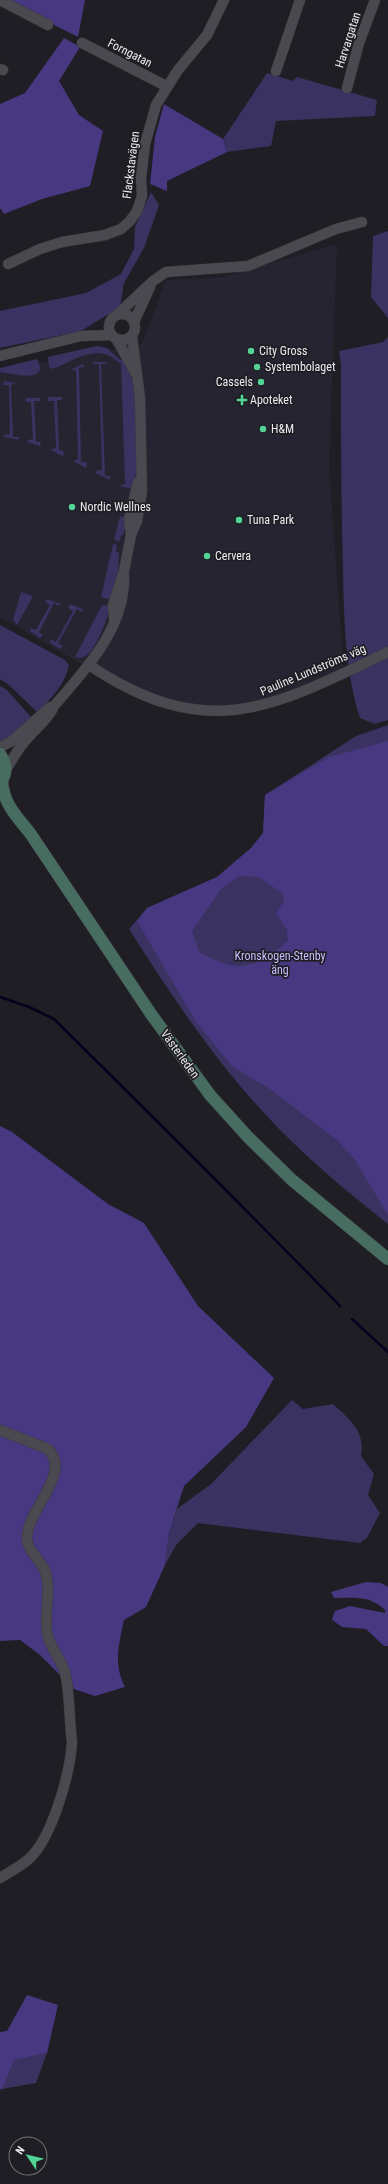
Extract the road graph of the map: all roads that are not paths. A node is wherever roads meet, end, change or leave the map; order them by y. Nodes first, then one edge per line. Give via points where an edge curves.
1 (0, 0) edge
2 (224, 0) edge
3 (300, 0) edge
4 (375, 0) edge
5 (48, 25) dead end
6 (82, 44) dead end
7 (276, 71) dead end
8 (166, 86) junction
9 (346, 88) dead end
10 (362, 222) dead end
11 (8, 264) dead end
12 (153, 281) junction
13 (117, 315) junction
14 (134, 322) junction
15 (109, 323) junction
16 (81, 336) junction
17 (132, 336) junction
18 (114, 338) junction
19 (0, 356) edge
20 (139, 380) junction
21 (388, 652) edge
22 (89, 665) junction
23 (54, 706) junction
24 (0, 747) edge
25 (0, 754) edge
26 (2, 779) edge
27 (0, 803) edge
28 (13, 813) junction
29 (387, 1256) edge
30 (0, 1430) edge
31 (0, 1878) edge

1 - 5 street
2 - 8 street, Flackstavägen via 207,35
3 - 7 street
4 - 9 street, Harvargatan
6 - 8 street, Forngatan
8 - 11 street, Flackstavägen via 150,124 141,178 142,196 130,221 121,229 105,235 62,242
10 - 12 street via 336,229 248,266 166,272
12 - 13 street
12 - 14 street
13 - 14 street via 126,315
13 - 15 street
14 - 17 street via 135,331
15 - 16 street
15 - 18 street via 108,330
16 - 18 street
16 - 19 street
17 - 18 street via 125,340
17 - 20 street
18 - 20 street
20 - 22 street via 141,475 129,519 131,535 124,571 125,590 122,606
21 - 22 street, Pauline Lundströms väg via 281,700 253,708 223,712 176,707 150,698
22 - 23 street
23 - 24 street via 46,709 12,741
23 - 26 street via 50,715 25,740
25 - 26 main road, Västerleden via 4,762
26 - 28 main road, Västerleden via 4,797
27 - 28 main road, Västerleden
28 - 29 main road, Västerleden via 30,833 172,1045 210,1095 292,1180
30 - 31 street via 48,1449 56,1461 54,1475 28,1528 27,1542 47,1575 47,1633 65,1671 72,1742 60,1796 44,1841 30,1858

